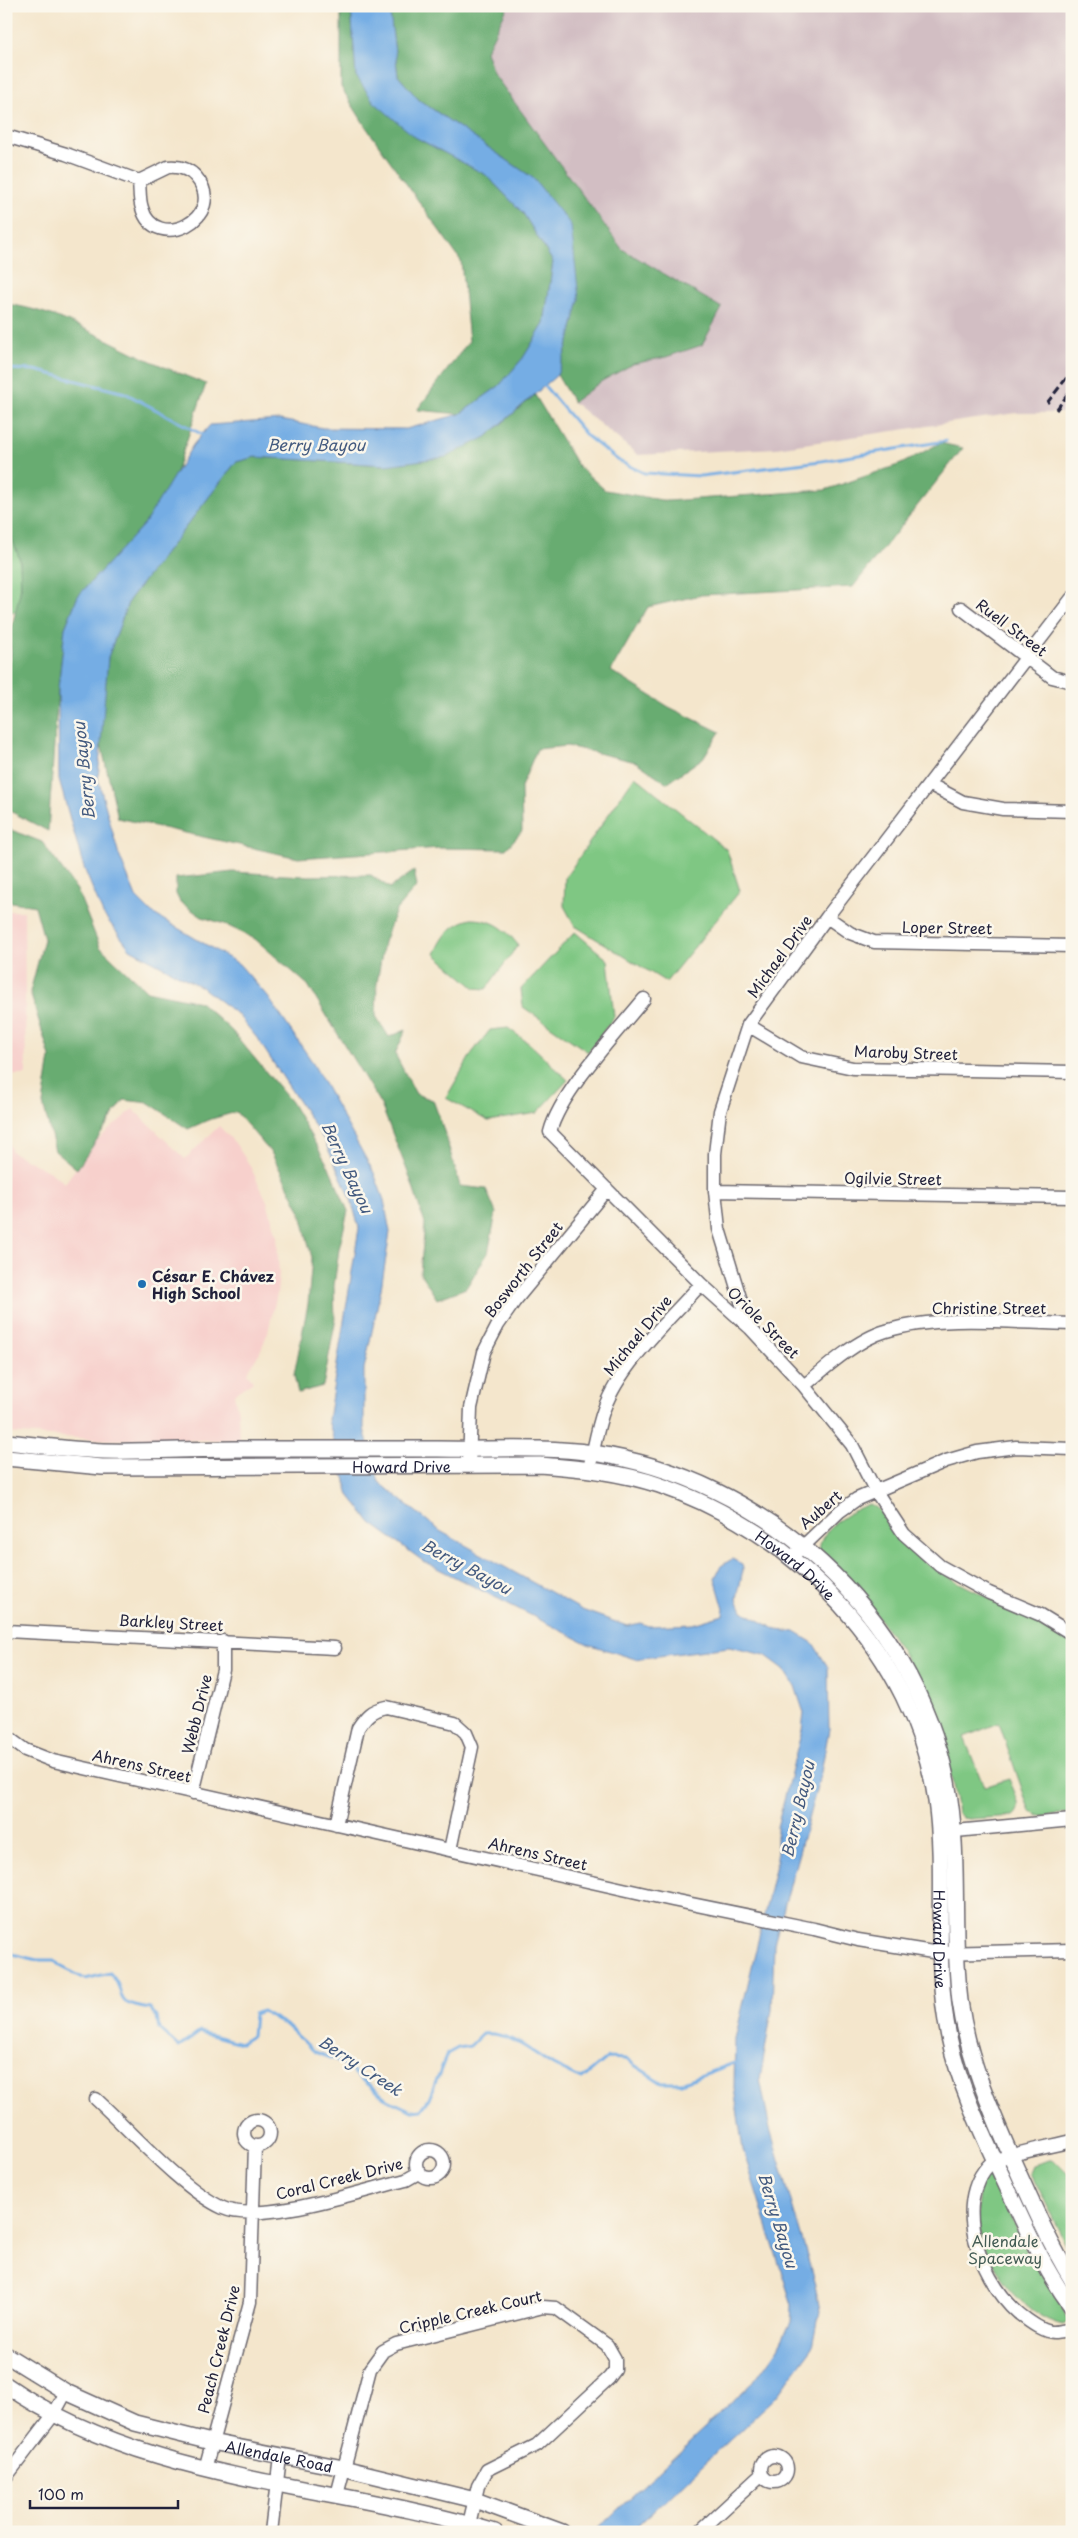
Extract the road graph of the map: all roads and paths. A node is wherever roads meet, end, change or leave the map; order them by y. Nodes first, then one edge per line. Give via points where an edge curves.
1 (6, 136) edge
2 (139, 181) junction
3 (1072, 598) edge
4 (961, 608) dead end
5 (1026, 658) junction
6 (1072, 682) edge
7 (929, 784) junction
8 (1072, 811) edge
9 (828, 917) junction
10 (1072, 946) edge
11 (644, 999) dead end
12 (748, 1025) junction
13 (1072, 1072) edge
14 (608, 1189) junction
15 (715, 1191) junction
16 (1072, 1197) edge
17 (701, 1284) junction
18 (1072, 1324) edge
19 (750, 1328) junction
20 (804, 1386) junction
21 (6, 1442) edge
22 (235, 1449) junction
23 (1072, 1449) edge
24 (470, 1450) junction
25 (101, 1451) junction
26 (593, 1453) junction
27 (6, 1458) edge
28 (234, 1466) junction
29 (469, 1466) junction
30 (102, 1467) junction
31 (589, 1469) junction
32 (707, 1486) junction
33 (875, 1490) junction
34 (700, 1501) junction
35 (802, 1546) junction
36 (790, 1558) junction
37 (6, 1631) edge
38 (1072, 1634) edge
39 (222, 1641) junction
40 (892, 1645) junction
41 (335, 1648) dead end
42 (878, 1653) junction
43 (6, 1736) edge
44 (193, 1793) junction
45 (1072, 1820) edge
46 (336, 1825) junction
47 (946, 1831) junction
48 (450, 1850) junction
49 (1072, 1950) edge
50 (939, 1953) junction
51 (956, 1953) junction
52 (96, 2099) dead end
53 (1072, 2141) edge
54 (255, 2146) dead end
55 (1012, 2156) junction
56 (994, 2160) junction
57 (420, 2172) dead end
58 (254, 2213) junction
59 (1072, 2280) edge
60 (1072, 2307) edge
61 (1072, 2329) edge
62 (6, 2355) edge
63 (6, 2385) edge
64 (66, 2392) junction
65 (54, 2414) junction
66 (211, 2442) junction
67 (280, 2457) junction
68 (342, 2468) junction
69 (205, 2469) junction
70 (762, 2474) dead end
71 (6, 2477) edge
72 (277, 2483) junction
73 (336, 2495) junction
74 (475, 2500) junction
75 (469, 2524) junction
76 (556, 2529) edge
77 (272, 2532) edge
78 (495, 2532) edge
79 (699, 2532) edge

1 - 2 street
2 - 2 street via 142,208 148,219 158,226 170,230 182,228 201,212 203,191 197,178 186,169 168,167
3 - 5 street, Michael Drive
4 - 5 street, Ruell Street
5 - 6 street, Ruell Street via 1052,677
5 - 7 street, Michael Drive
7 - 8 street via 963,802 1003,809
7 - 9 street, Michael Drive
9 - 10 street, Loper Street via 850,933 874,942
9 - 12 street, Michael Drive
11 - 14 street, Oriole Street via 582,1076 553,1121 550,1132
12 - 13 street, Maroby Street via 801,1057 853,1068
12 - 15 street, Michael Drive via 720,1111
14 - 17 street, Oriole Street
14 - 24 street, Bosworth Street via 498,1324 484,1352 477,1377 471,1408
15 - 16 street, Ogilvie Street
15 - 19 street, Michael Drive via 724,1246
17 - 19 street, Oriole Street
17 - 26 street, Michael Drive via 637,1356 613,1391 604,1409
18 - 20 street, Christine Street via 930,1322 884,1331 836,1358
19 - 20 street, Oriole Street
20 - 33 street, Oriole Street via 852,1445
21 - 25 main road, Howard Drive
22 - 24 main road, Howard Drive
22 - 25 main road, Howard Drive
22 - 28 main road
23 - 33 street, Aubert via 1016,1447 977,1452
24 - 26 main road, Howard Drive
24 - 29 street, Bosworth Street
25 - 30 main road
26 - 31 street, Michael Drive
26 - 32 main road, Howard Drive via 676,1474
27 - 30 main road, Howard Drive
28 - 29 main road, Howard Drive
28 - 30 main road, Howard Drive
29 - 31 main road, Howard Drive via 540,1465
31 - 34 main road, Howard Drive via 656,1484
32 - 34 main road
32 - 35 main road, Howard Drive via 773,1524
33 - 35 street, Aubert via 840,1511
33 - 38 street, Oriole Street via 904,1534 940,1566 989,1593 1042,1615
34 - 36 main road, Howard Drive via 736,1519
35 - 36 street, Aubert
35 - 40 main road, Howard Drive via 857,1598
36 - 42 main road, Howard Drive via 846,1611
37 - 39 street, Barkley Street
39 - 41 street, Barkley Street
39 - 44 street, Webb Drive via 223,1670
40 - 42 main road
40 - 47 main road, Howard Drive via 932,1722 945,1772
42 - 47 main road, Howard Drive via 895,1679 919,1734
43 - 44 street, Ahrens Street via 25,1750 53,1761
44 - 46 street, Ahrens Street
45 - 47 street
46 - 48 street, Ahrens Street
46 - 48 street via 358,1728 366,1715 374,1709 386,1707 455,1723 466,1733 472,1748
47 - 50 main road, Howard Drive
47 - 51 main road, Howard Drive
48 - 50 street, Ahrens Street via 858,1940
49 - 51 street, Ahrens Street
50 - 51 street, Ahrens Street
50 - 56 main road, Howard Drive via 949,2037 970,2105
51 - 55 main road, Howard Drive via 968,2045 982,2089
52 - 58 street, Coral Creek Drive via 189,2186 224,2209
53 - 55 street
54 - 58 street, Peach Creek Drive
55 - 56 street
55 - 59 main road, Howard Drive via 1046,2234
56 - 60 main road, Howard Drive via 1035,2248
56 - 61 street via 979,2179 972,2211 978,2254 995,2287 1018,2314 1035,2326 1052,2332
57 - 58 street, Coral Creek Drive via 406,2180 298,2207
58 - 66 street, Peach Creek Drive via 250,2302
62 - 64 main road, Allendale Road
63 - 65 main road, Allendale Road
64 - 65 street
64 - 66 main road, Allendale Road via 135,2423
65 - 69 main road, Allendale Road via 141,2450
65 - 71 street
66 - 67 main road, Allendale Road
66 - 69 street, Peach Creek Drive
67 - 68 main road, Allendale Road
67 - 72 street
68 - 73 street, Cripple Creek Court
68 - 74 main road, Allendale Road
68 - 74 street, Cripple Creek Court via 370,2369 383,2351 396,2344 542,2307 556,2308 607,2345 615,2359 614,2370 537,2445 487,2470
69 - 72 main road, Allendale Road
70 - 79 street
72 - 73 main road, Allendale Road
72 - 77 street
73 - 75 main road, Allendale Road
74 - 75 street, Cripple Creek Court
74 - 76 main road, Allendale Road
75 - 78 main road, Allendale Road

